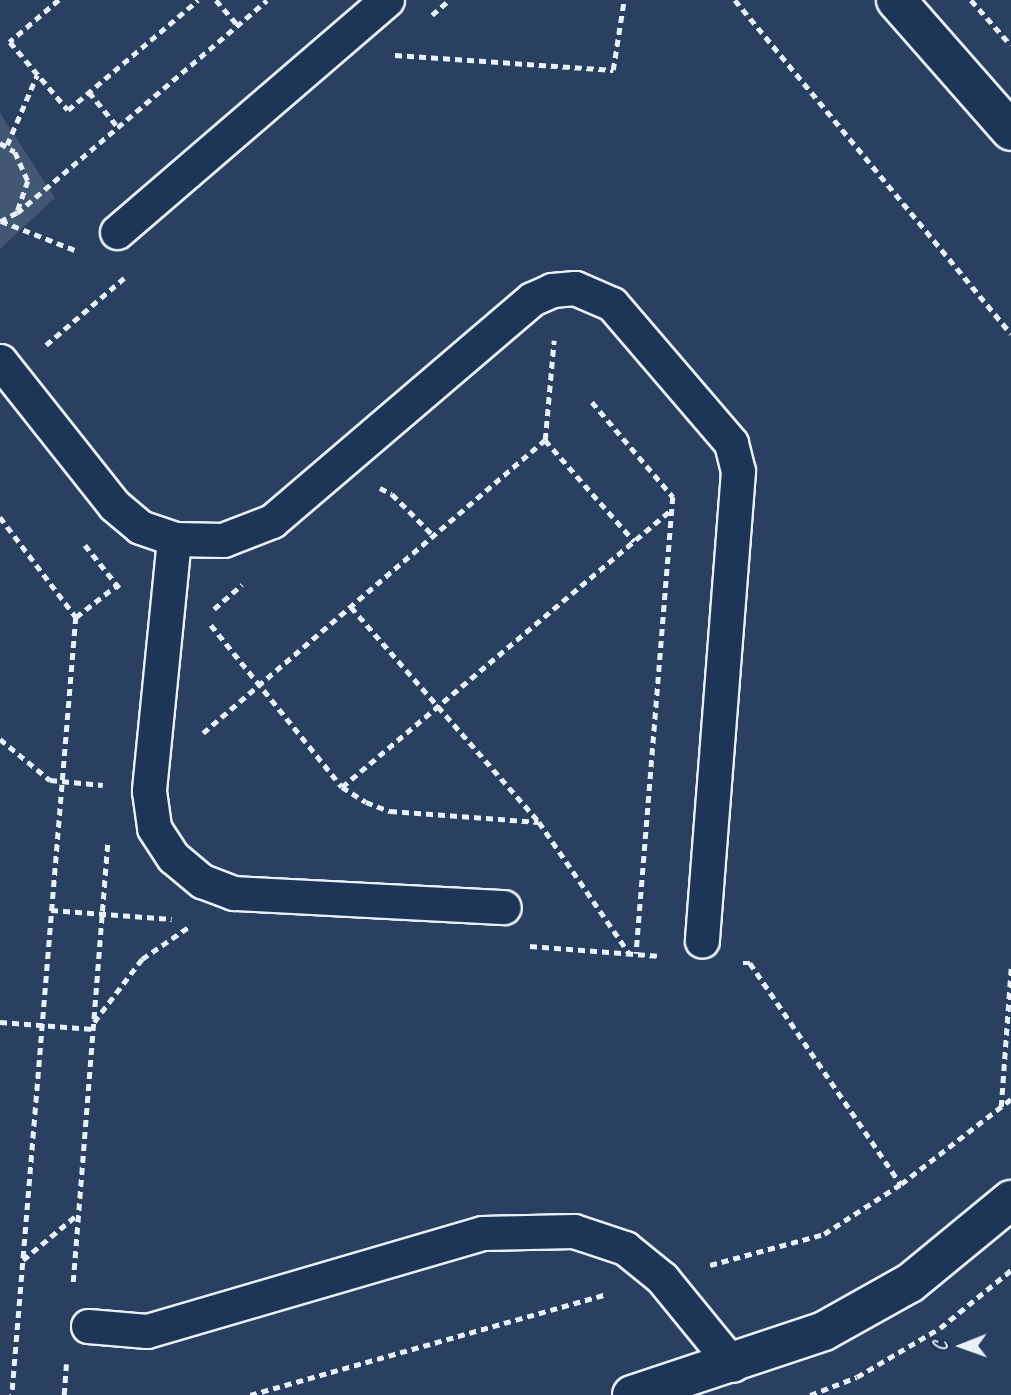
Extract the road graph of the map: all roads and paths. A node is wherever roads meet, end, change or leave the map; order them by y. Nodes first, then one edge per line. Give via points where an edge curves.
1 (60, 0) edge
2 (198, 0) edge
3 (216, 0) edge
4 (267, 0) edge
5 (387, 0) edge
6 (624, 0) edge
7 (735, 0) edge
8 (896, 0) edge
9 (971, 0) edge
10 (238, 25) junction
11 (1011, 45) edge
12 (386, 55) dead end
13 (37, 75) junction
14 (89, 92) junction
15 (118, 127) junction
16 (1011, 131) edge
17 (0, 144) edge
18 (7, 145) junction
19 (18, 213) junction
20 (0, 221) edge
21 (117, 232) dead end
22 (79, 251) dead end
23 (555, 330) dead end
24 (1011, 334) edge
25 (0, 361) edge
26 (592, 402) dead end
27 (545, 440) junction
28 (672, 509) junction
29 (0, 517) edge
30 (173, 539) junction
31 (634, 541) junction
32 (83, 543) dead end
33 (117, 585) junction
34 (128, 599) dead end
35 (351, 607) junction
36 (76, 617) junction
37 (205, 617) dead end
38 (260, 684) junction
39 (438, 706) junction
40 (197, 738) dead end
41 (0, 739) edge
42 (63, 781) junction
43 (113, 786) dead end
44 (342, 788) junction
45 (540, 822) junction
46 (108, 837) dead end
47 (504, 907) dead end
48 (51, 910) junction
49 (102, 914) junction
50 (522, 946) dead end
51 (688, 949) joint
52 (630, 954) junction
53 (636, 954) junction
54 (737, 962) dead end
55 (1011, 967) edge
56 (0, 1022) edge
57 (41, 1026) junction
58 (93, 1027) junction
59 (1001, 1108) dead end
60 (901, 1184) dead end
61 (1011, 1200) edge
62 (79, 1213) junction
63 (23, 1260) junction
64 (72, 1291) dead end
65 (88, 1326) dead end
66 (67, 1356) dead end
67 (733, 1365) junction
68 (12, 1395) edge
69 (64, 1395) edge
70 (632, 1395) edge

1 - 13 path via 10,42
2 - 14 path
3 - 10 path
4 - 10 path
5 - 21 lane
6 - 12 path via 613,70
7 - 24 path
8 - 16 street
9 - 11 path
10 - 15 path
13 - 14 path via 68,110
13 - 18 path
14 - 15 path
15 - 19 path
17 - 18 path
18 - 19 path via 25,166 28,181
19 - 20 path
20 - 22 path
23 - 27 path
25 - 30 lane via 114,505 140,527
26 - 28 path via 673,497
27 - 31 path
27 - 35 path
28 - 31 path
28 - 53 path
29 - 36 path
30 - 47 lane via 149,791 154,828 173,857 202,881 233,892
30 - 51 lane via 223,540 272,521 532,299 552,290 575,288 612,304 732,443 738,471
31 - 39 path
32 - 33 path
33 - 34 path
33 - 36 path
35 - 38 path
35 - 39 path
36 - 42 path
37 - 38 path
38 - 40 path
38 - 44 path
39 - 44 path
39 - 45 path
41 - 42 path via 50,780
42 - 43 path
42 - 48 path
44 - 45 path via 390,811
45 - 52 path
46 - 49 path
48 - 49 path
48 - 57 path
49 - 58 path
49 - 58 path via 197,921 142,959
50 - 52 path
51 - 53 path
52 - 53 path
54 - 60 path via 750,963
55 - 59 path
56 - 57 path
57 - 58 path
57 - 63 path
58 - 62 path
61 - 67 street via 910,1283 824,1331
62 - 63 path
62 - 64 path
63 - 68 path
65 - 67 lane via 147,1331 482,1233 563,1230 625,1248 662,1278
66 - 69 path
67 - 70 street

